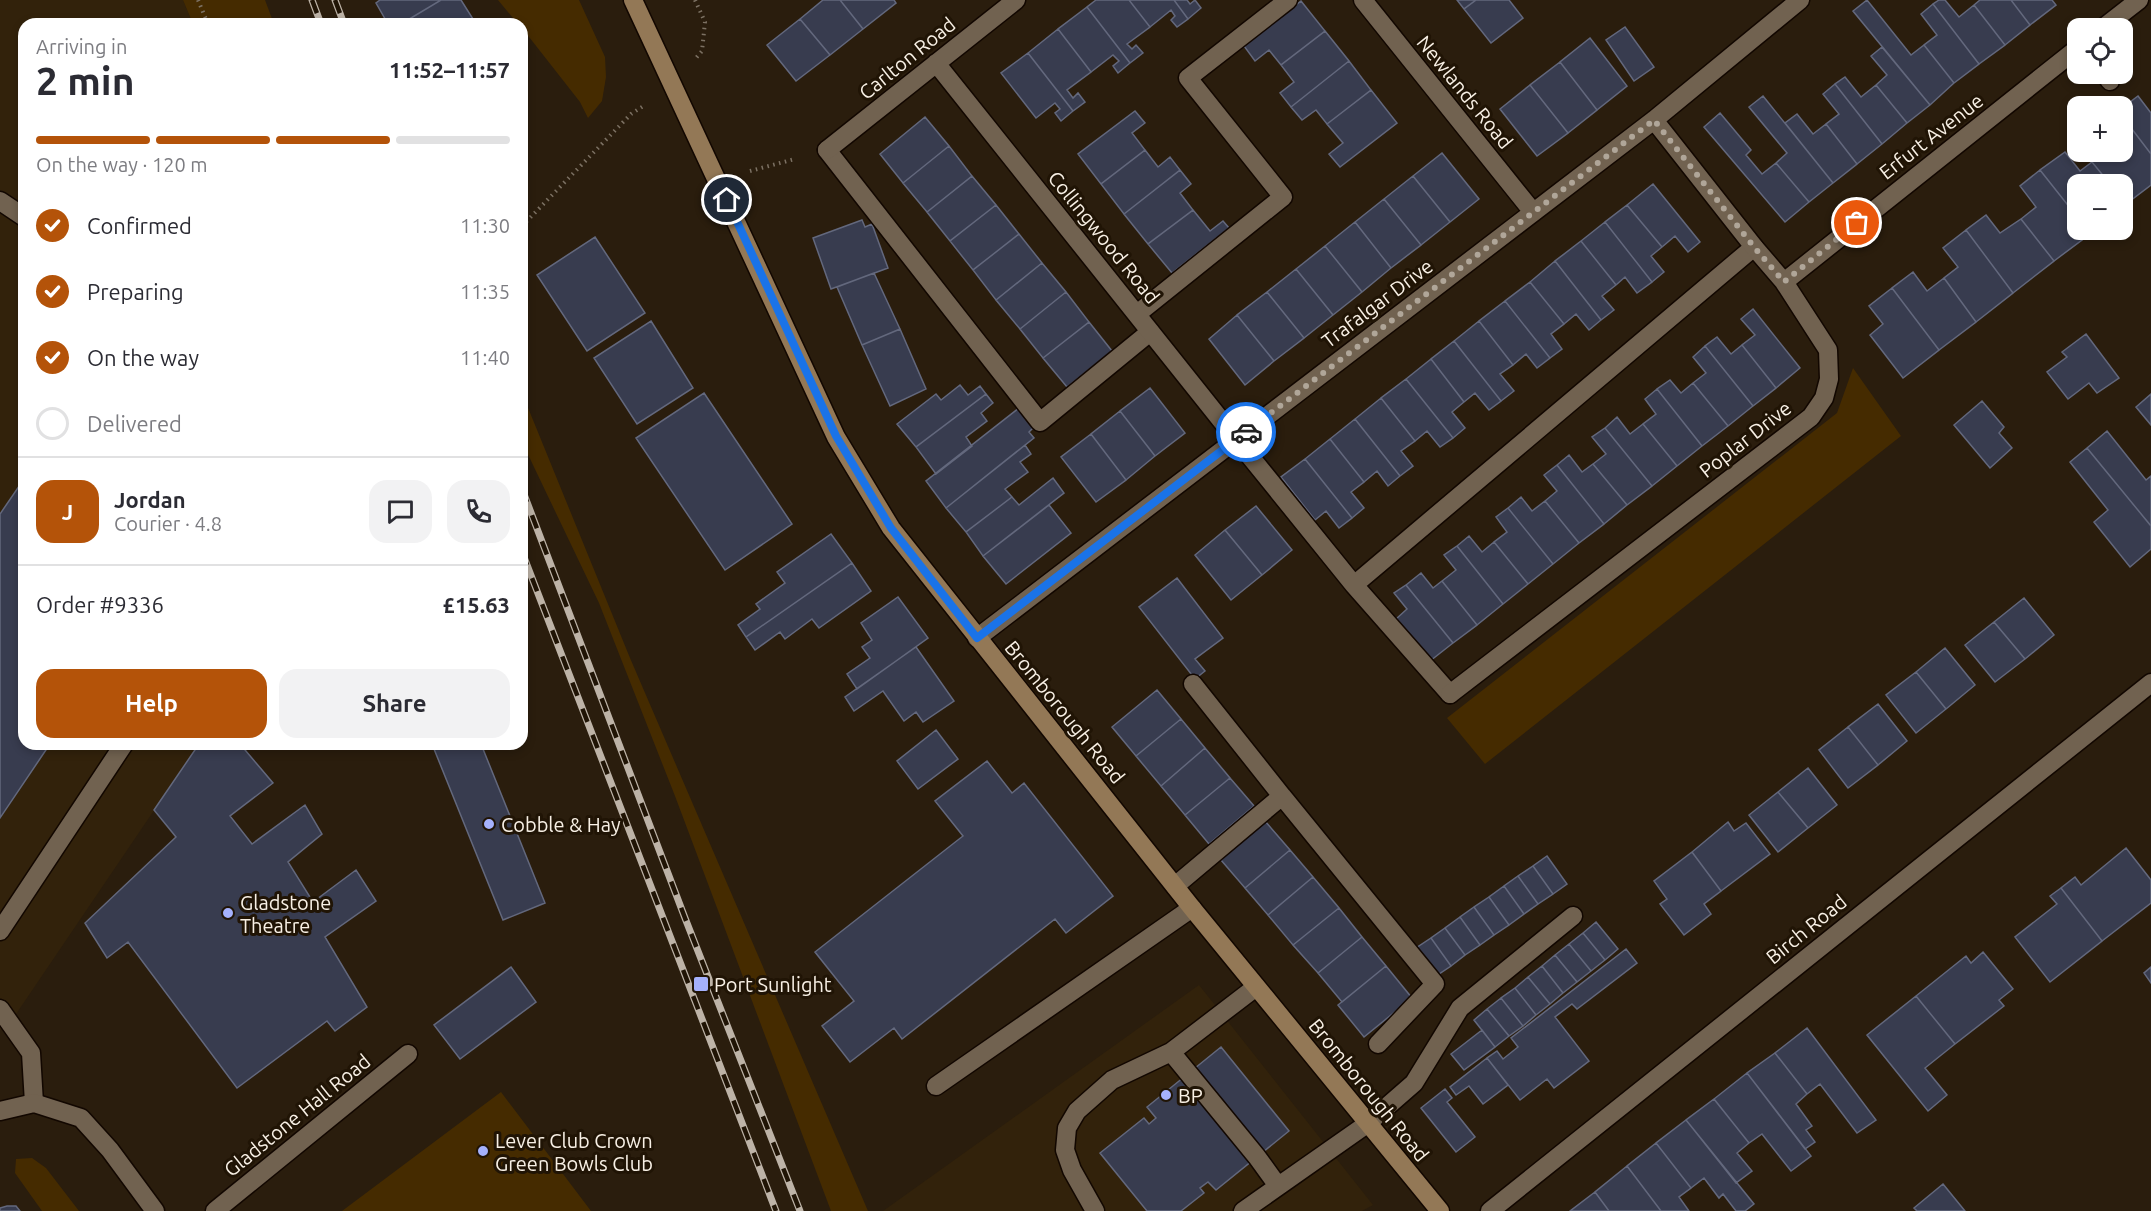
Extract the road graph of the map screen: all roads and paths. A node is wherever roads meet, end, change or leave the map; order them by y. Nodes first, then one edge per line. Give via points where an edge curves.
1 (198, 0) edge
2 (633, 0) edge
3 (695, 0) edge
4 (1016, 0) edge
5 (1288, 0) edge
6 (1363, 0) edge
7 (1800, 0) edge
8 (2138, 0) edge
9 (206, 18) edge
10 (2116, 18) edge
11 (2067, 57) edge
12 (936, 63) junction
13 (674, 87) junction
14 (1654, 120) junction
15 (827, 150) junction
16 (718, 180) junction
17 (0, 201) edge
18 (1533, 212) junction
19 (18, 213) edge
20 (528, 220) edge
21 (1754, 247) junction
22 (1784, 282) junction
23 (1137, 315) junction
24 (1150, 332) junction
25 (1236, 439) junction
26 (1354, 585) junction
27 (977, 638) junction
28 (2151, 683) edge
29 (1193, 684) dead end
30 (1450, 694) joint
31 (120, 750) edge
32 (1282, 796) junction
33 (1175, 886) junction
34 (1192, 908) junction
35 (1573, 916) dead end
36 (0, 931) edge
37 (1256, 987) junction
38 (0, 1009) edge
39 (1378, 1044) dead end
40 (1171, 1052) junction
41 (408, 1054) dead end
42 (936, 1086) dead end
43 (34, 1103) junction
44 (0, 1111) edge
45 (1367, 1124) junction
46 (1278, 1186) junction
47 (155, 1211) edge
48 (215, 1211) edge
49 (1095, 1211) edge
50 (1243, 1211) edge
51 (1440, 1211) edge
52 (1490, 1211) edge

1 - 9 path
2 - 13 street, Bromborough Road
3 - 13 path via 705,22 702,51
4 - 12 street, Carlton Road
5 - 23 street via 1188,78 1283,197
6 - 18 street, Newlands Road
7 - 14 street, Trafalgar Drive
8 - 10 street
11 - 22 street, Erfurt Avenue
12 - 15 street, Carlton Road
12 - 23 street, Collingwood Road
13 - 16 street, Bromborough Road
13 - 20 path via 631,114
14 - 18 street, Trafalgar Drive
14 - 21 street, Poplar Drive
15 - 16 path
15 - 24 street via 1040,422
16 - 27 street, Bromborough Road via 836,436 891,528
17 - 19 street
18 - 25 street, Trafalgar Drive
21 - 22 street, Poplar Drive
21 - 26 street
22 - 30 street, Poplar Drive via 1828,350 1829,379 1824,398 1811,417
23 - 24 street, Collingwood Road
24 - 25 street, Collingwood Road
25 - 26 street, Collingwood Road
25 - 27 street, Trafalgar Drive
26 - 30 street, Collingwood Road
27 - 33 street, Bromborough Road
28 - 52 street, Birch Road
29 - 32 street
31 - 36 street
32 - 33 street
32 - 39 street via 1436,984
33 - 34 street, Bromborough Road
34 - 37 street, Bromborough Road
34 - 42 street
35 - 45 street via 1460,1008 1414,1083
37 - 40 street
37 - 45 street, Bromborough Road
38 - 43 street via 32,1053
40 - 46 street
40 - 49 street via 1112,1080 1077,1112 1067,1128 1065,1150
41 - 48 street, Gladstone Hall Road
43 - 44 street
43 - 47 street via 81,1118
45 - 46 street
45 - 51 street, Bromborough Road
46 - 50 street

